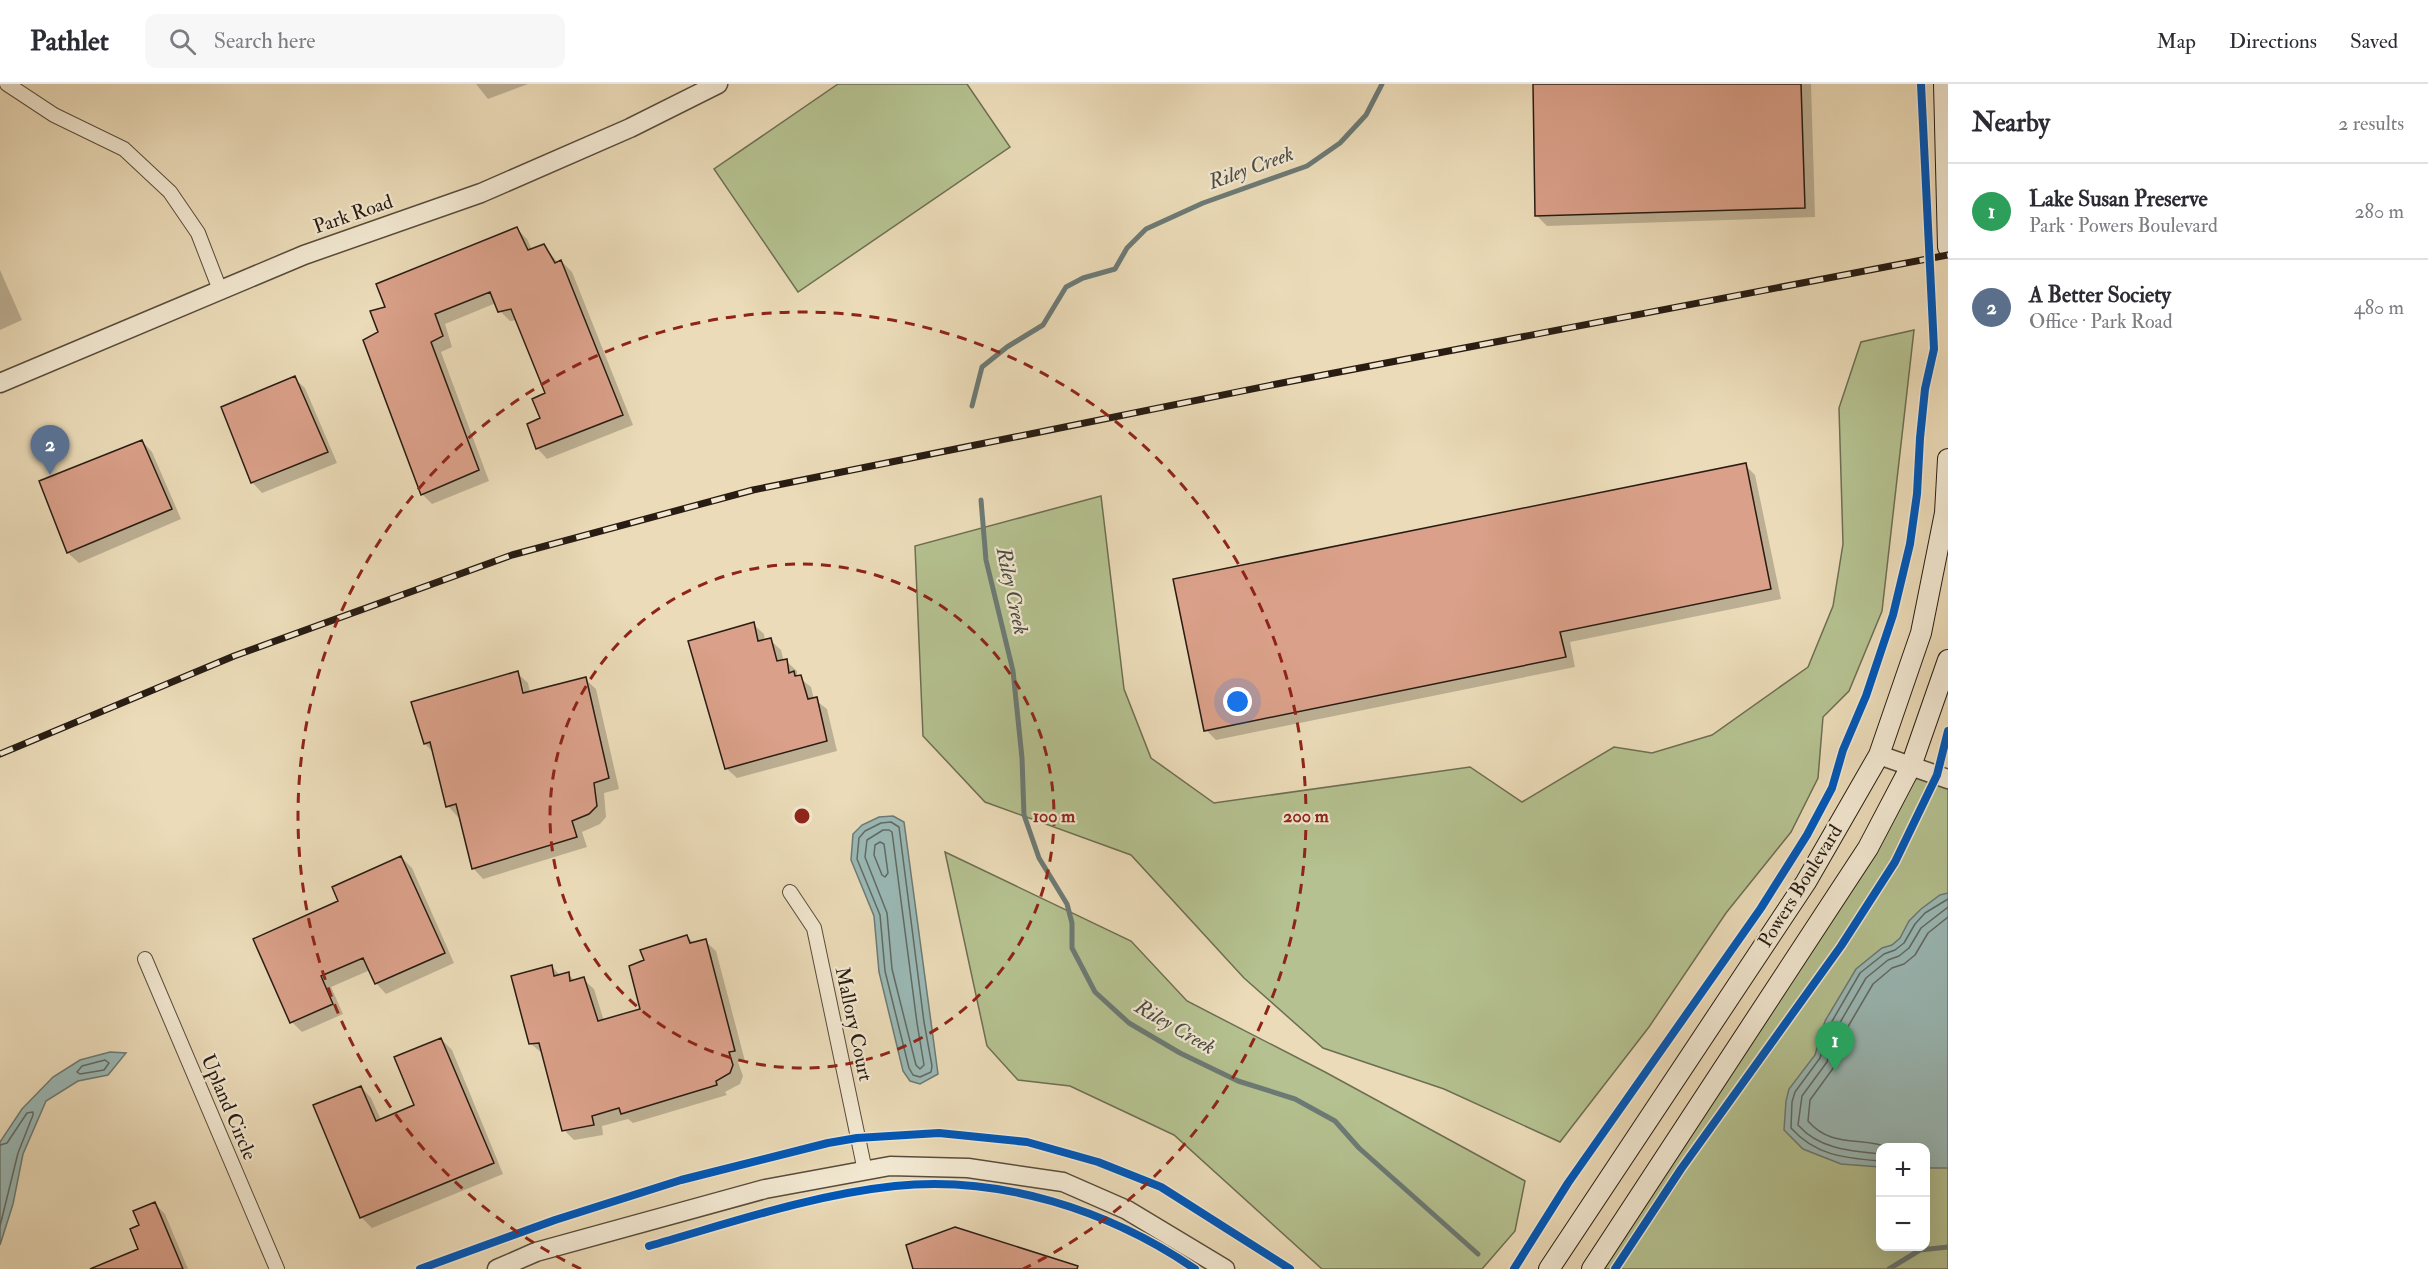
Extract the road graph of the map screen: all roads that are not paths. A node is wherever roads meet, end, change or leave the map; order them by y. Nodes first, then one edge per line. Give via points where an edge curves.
1 (7, 84) edge
2 (718, 84) edge
3 (1944, 84) edge
4 (689, 91) edge
5 (1948, 247) edge
6 (220, 290) junction
7 (0, 383) edge
8 (1948, 459) edge
9 (1948, 660) edge
10 (1880, 754) junction
11 (1911, 766) junction
12 (1948, 779) edge
13 (790, 892) dead end
14 (145, 959) dead end
15 (865, 1171) junction
16 (277, 1269) edge
17 (497, 1269) edge
18 (1225, 1269) edge
19 (1549, 1269) edge
20 (1592, 1269) edge

1 - 6 street via 54,115 124,149 170,192 198,233
2 - 4 street, Park Road
3 - 5 main road
4 - 6 street, Park Road via 630,128 481,193 304,255
6 - 7 street, Park Road
8 - 10 main road, Powers Boulevard via 1945,513 1922,633
9 - 11 main road, Powers Boulevard
10 - 11 street
10 - 19 main road, Powers Boulevard via 1806,882
11 - 12 street
11 - 20 main road, Powers Boulevard via 1868,848
13 - 15 street, Mallory Court via 814,928
14 - 16 street, Upland Circle
15 - 17 street via 765,1188 536,1252
15 - 18 street via 890,1166 968,1168 1063,1182 1127,1210

